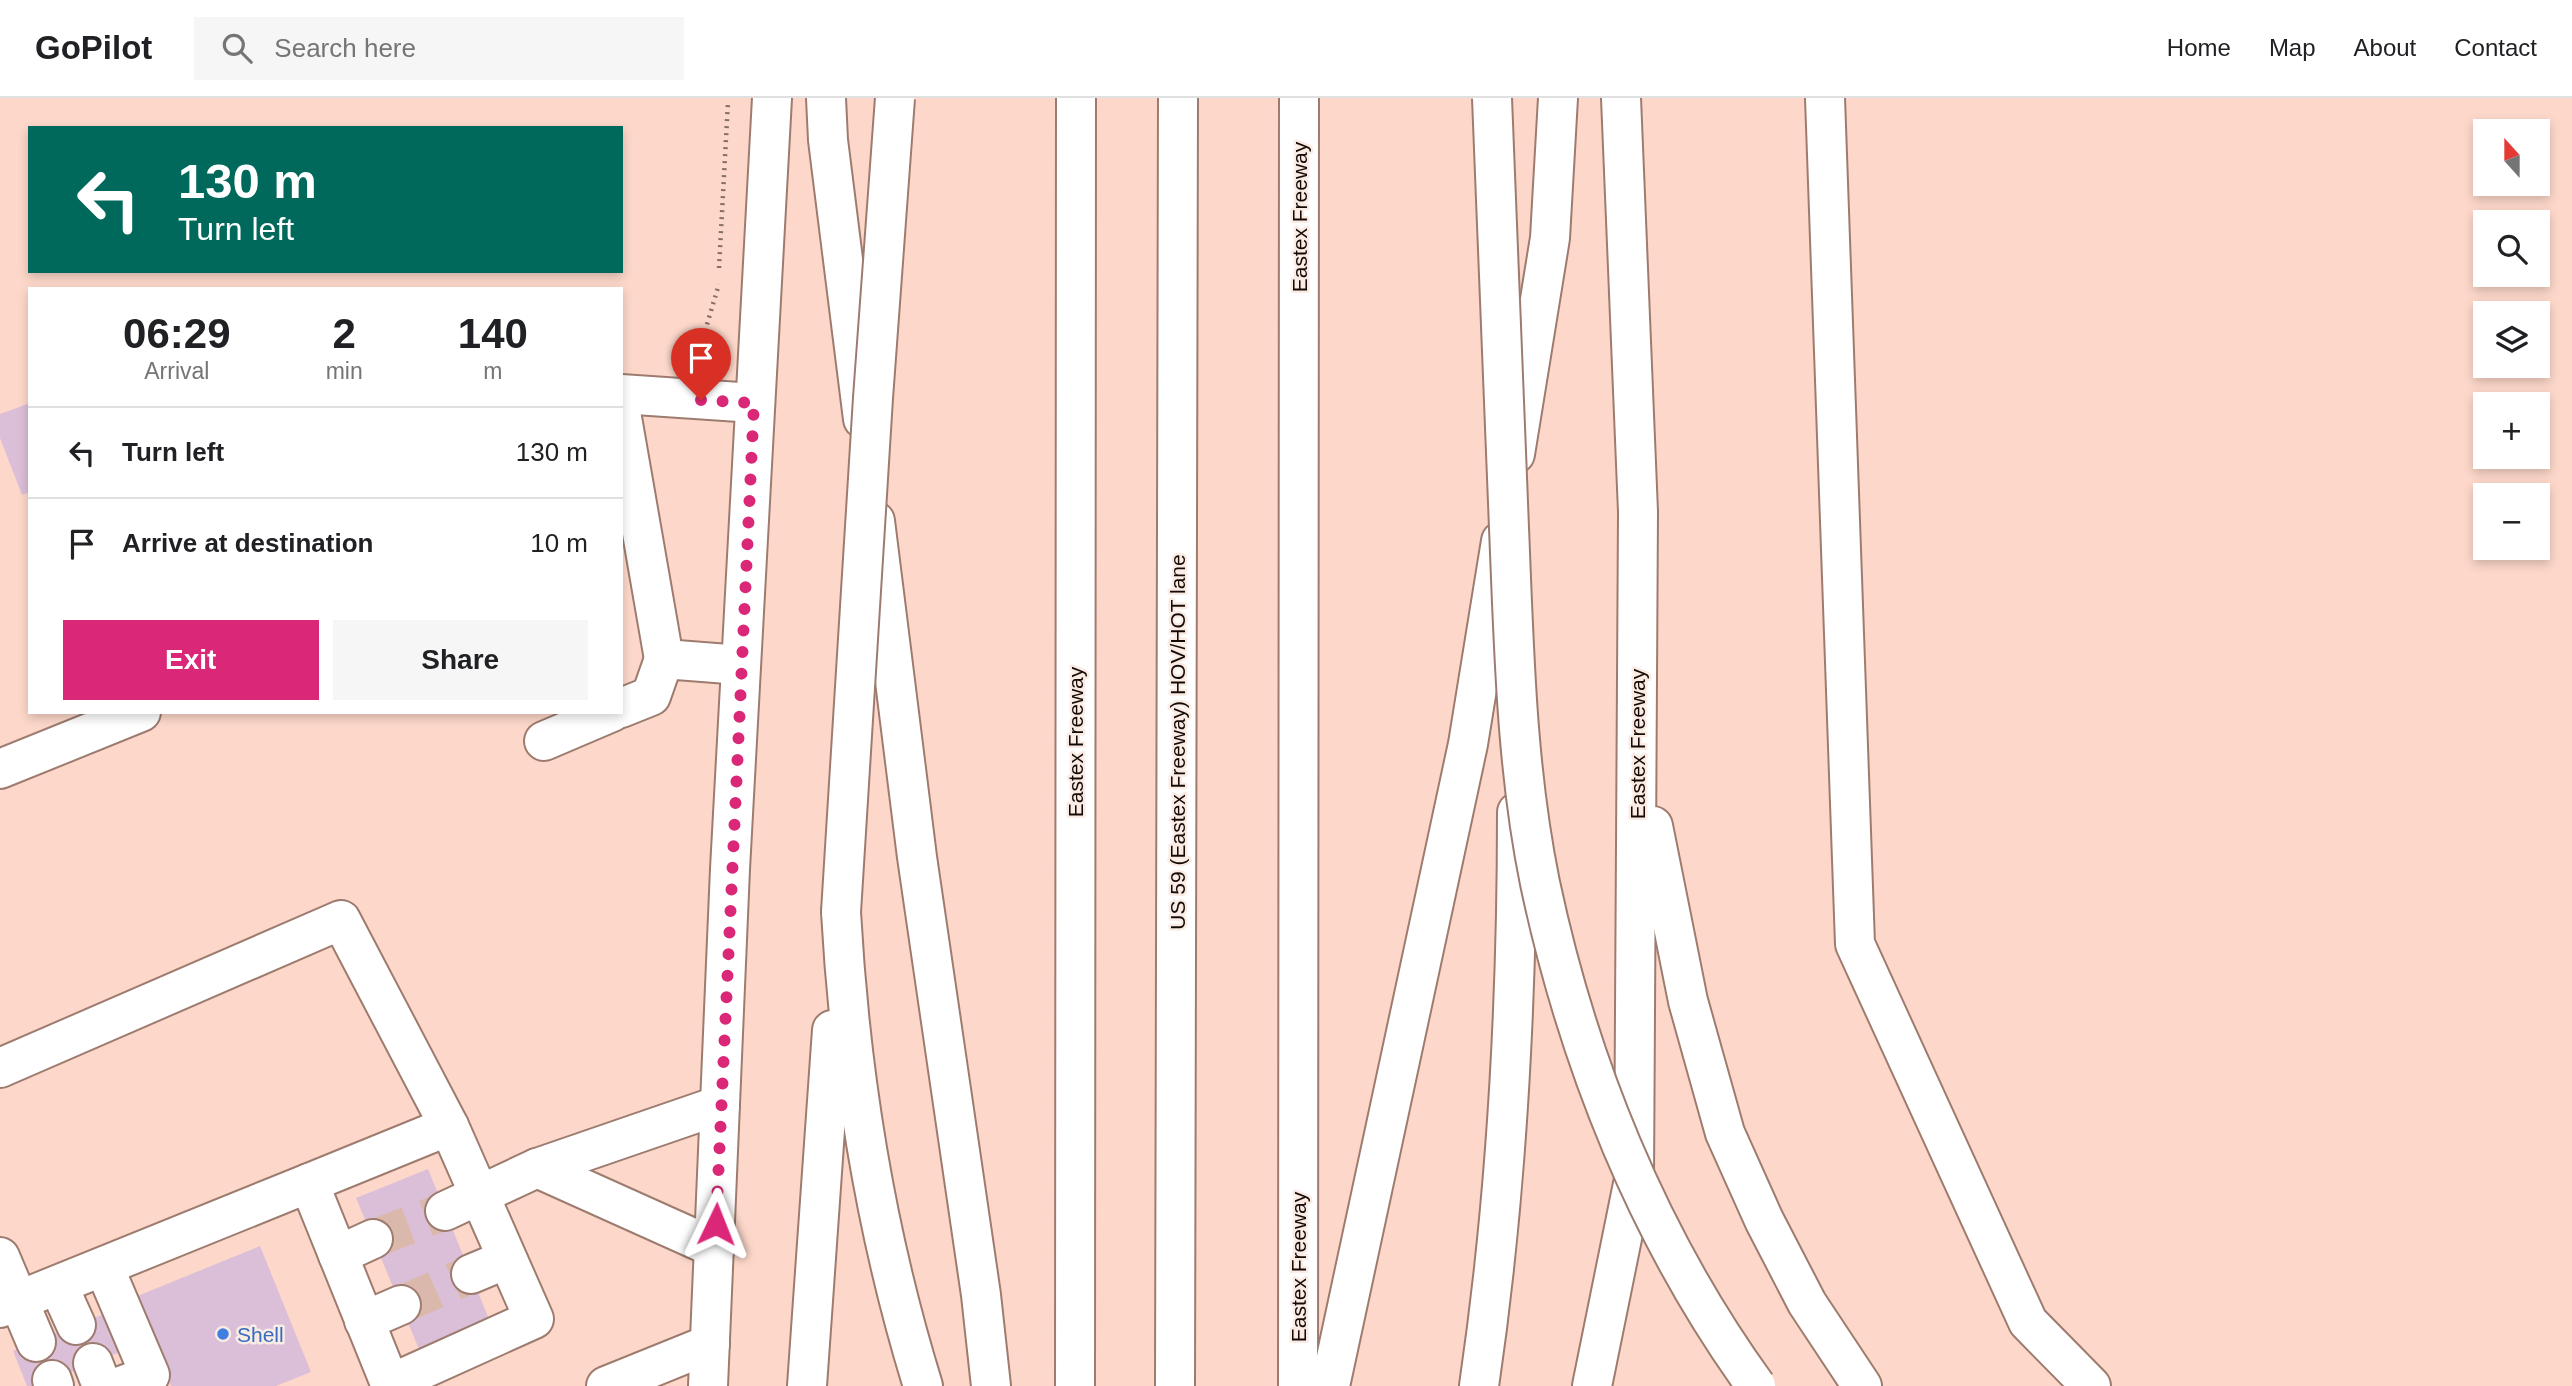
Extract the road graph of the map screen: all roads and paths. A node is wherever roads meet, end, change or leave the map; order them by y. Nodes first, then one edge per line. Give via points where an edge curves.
1 (728, 98) edge
2 (772, 98) edge
3 (826, 98) edge
4 (895, 98) edge
5 (1076, 98) edge
6 (1178, 98) edge
7 (1299, 98) edge
8 (1492, 98) edge
9 (1558, 98) edge
10 (1621, 98) edge
11 (1825, 98) edge
12 (705, 331) dead end
13 (623, 394) edge
14 (754, 403) junction
15 (623, 423) edge
16 (664, 659) junction
17 (741, 665) junction
18 (623, 707) edge
19 (136, 714) edge
20 (607, 714) edge
21 (1517, 719) junction
22 (544, 741) dead end
23 (1637, 746) junction
24 (0, 769) edge
25 (841, 912) junction
26 (0, 1068) edge
27 (720, 1105) junction
28 (449, 1126) junction
29 (537, 1168) junction
30 (309, 1183) junction
31 (479, 1196) junction
32 (445, 1211) tunnel mouth
33 (373, 1240) tunnel mouth
34 (715, 1248) junction
35 (338, 1255) junction
36 (0, 1257) edge
37 (507, 1259) junction
38 (104, 1267) junction
39 (471, 1275) tunnel mouth
40 (58, 1285) junction
41 (10, 1304) edge
42 (401, 1305) tunnel mouth
43 (364, 1321) junction
44 (76, 1325) dead end
45 (36, 1342) dead end
46 (710, 1344) junction
47 (105, 1378) edge
48 (390, 1385) edge
49 (606, 1386) edge
50 (708, 1386) edge
51 (807, 1386) edge
52 (923, 1386) edge
53 (991, 1386) edge
54 (1075, 1386) edge
55 (1175, 1386) edge
56 (1298, 1386) edge
57 (1330, 1386) edge
58 (1479, 1386) edge
59 (1592, 1386) edge
60 (1756, 1386) edge
61 (1861, 1386) edge
62 (2091, 1386) edge

1 - 12 path via 719,286
2 - 14 main road
3 - 53 main road via 917,857
4 - 25 main road, bridge
5 - 54 main road, Eastex Freeway
6 - 55 main road, US 59 (Eastex Freeway) HOV/HOT lane
7 - 56 main road, Eastex Freeway
8 - 21 main road, bridge
9 - 57 main road via 1550,238 1468,744
10 - 23 main road, Eastex Freeway via 1638,512
11 - 62 main road via 1855,944 2028,1322
13 - 14 main road
14 - 17 main road
15 - 16 main road
16 - 17 main road
16 - 18 main road via 651,696
17 - 27 main road
19 - 24 main road
20 - 22 main road
21 - 58 main road, bridge via 1510,1081 1499,1239
21 - 60 main road, bridge via 1540,880 1564,984 1592,1070 1627,1158 1674,1255
23 - 59 main road, Eastex Freeway via 1634,1179
23 - 61 main road via 1688,1001 1725,1133 1807,1303
25 - 51 main road
25 - 52 main road via 845,987 865,1144 879,1222
26 - 28 main road via 341,920
27 - 29 main road
27 - 34 main road
28 - 30 main road
28 - 31 main road
29 - 31 main road
29 - 34 main road
30 - 35 main road
30 - 38 main road
31 - 32 main road
31 - 37 main road
33 - 35 main road
34 - 46 main road
35 - 43 main road
36 - 41 main road
37 - 39 main road
37 - 48 main road via 534,1319
38 - 40 main road
38 - 47 main road via 149,1375
40 - 41 main road
40 - 44 main road
41 - 45 main road
42 - 43 main road
43 - 48 main road
46 - 49 main road
46 - 50 main road

